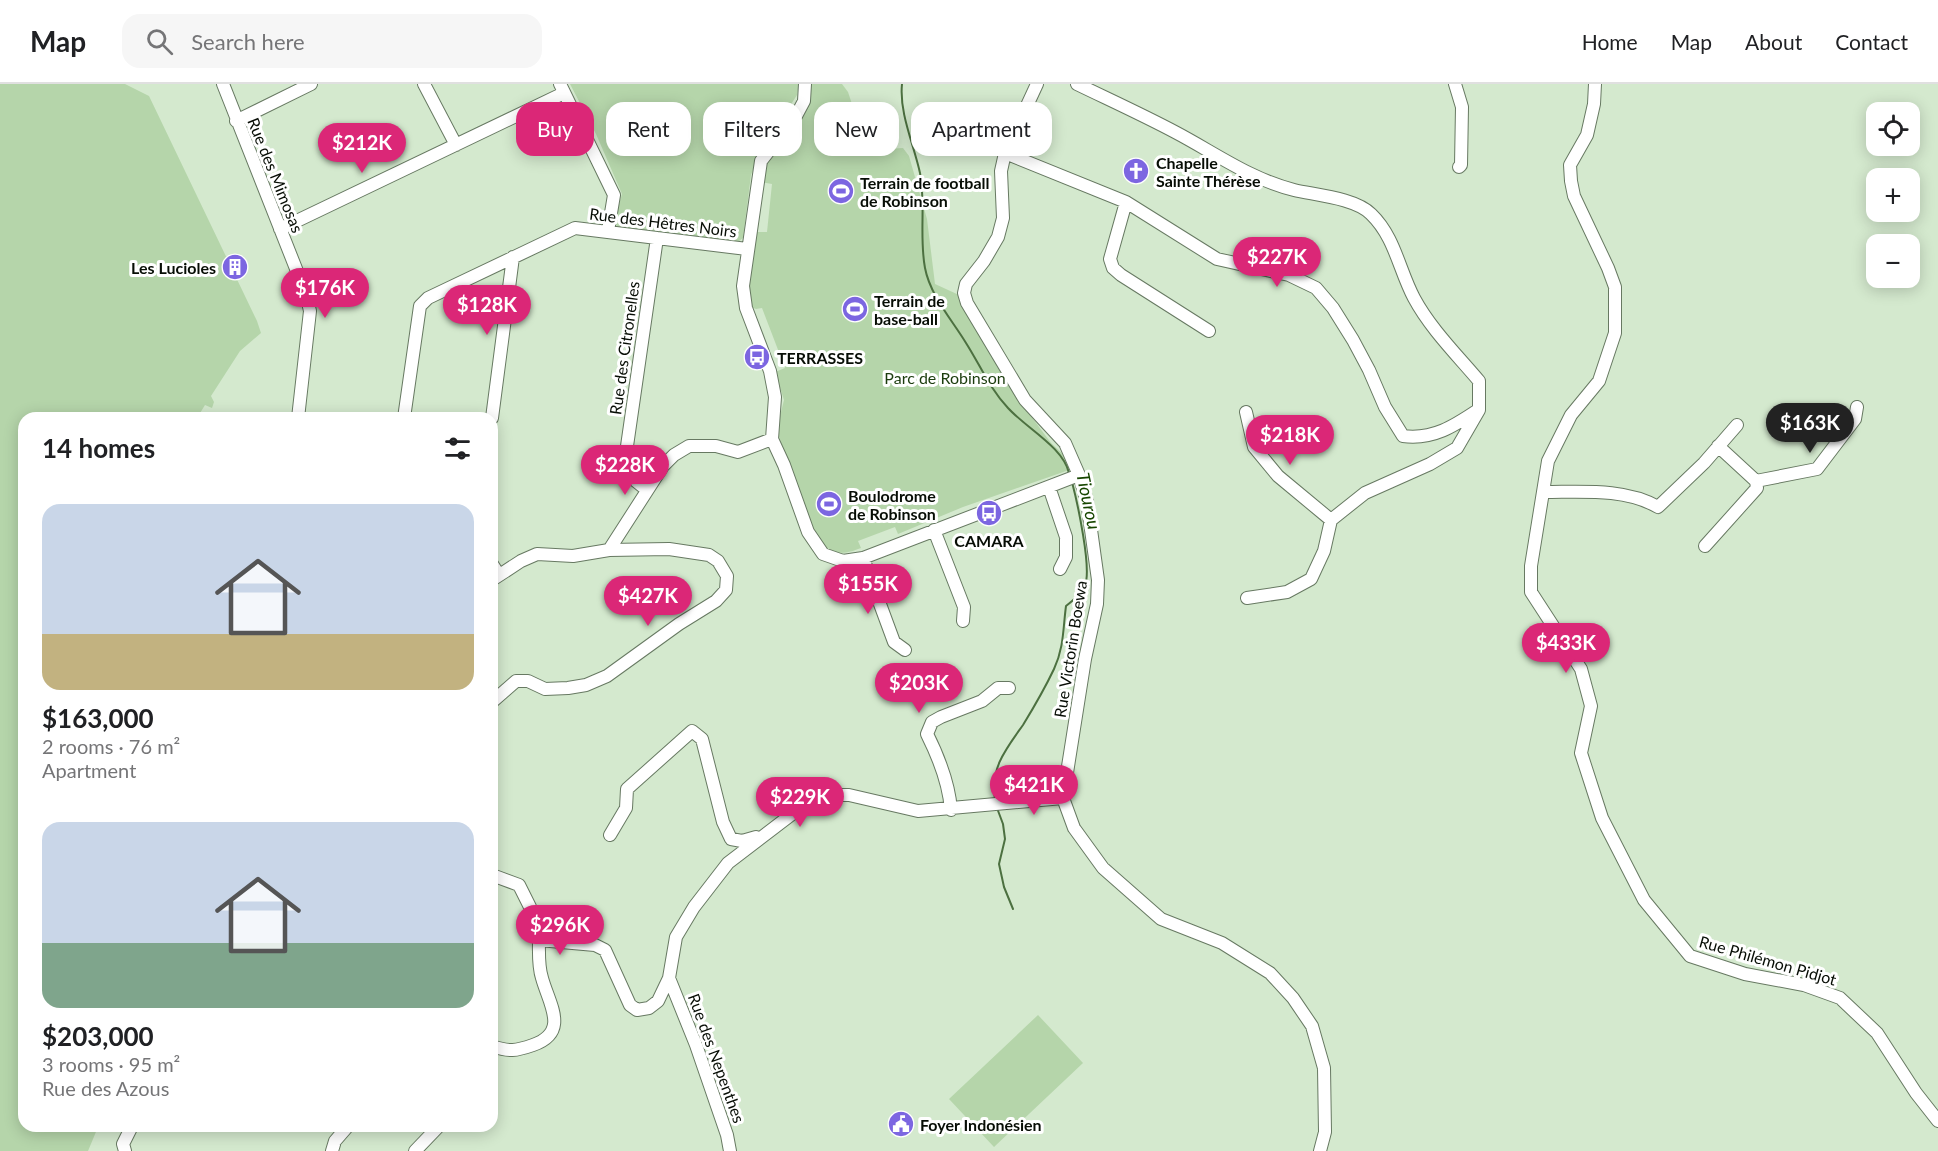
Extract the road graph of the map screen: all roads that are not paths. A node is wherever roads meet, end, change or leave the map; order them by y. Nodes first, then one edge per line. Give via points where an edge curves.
1 (223, 84) edge
2 (311, 84) edge
3 (424, 84) edge
4 (805, 84) edge
5 (1037, 84) edge
6 (1077, 84) edge
7 (1455, 84) edge
8 (1595, 84) edge
9 (562, 89) edge
10 (1029, 102) edge
11 (236, 121) junction
12 (456, 145) junction
13 (1004, 156) edge
14 (1012, 156) edge
15 (1459, 167) dead end
16 (1126, 202) junction
17 (280, 229) junction
18 (608, 231) junction
19 (657, 238) junction
20 (747, 249) junction
21 (513, 257) junction
22 (1209, 331) dead end
23 (1857, 407) dead end
24 (1479, 410) junction
25 (299, 412) edge
26 (405, 412) edge
27 (493, 412) edge
28 (1246, 412) dead end
29 (1737, 425) dead end
30 (772, 439) junction
31 (1718, 446) junction
32 (1073, 477) junction
33 (1756, 481) junction
34 (1049, 487) junction
35 (647, 490) junction
36 (1545, 492) junction
37 (1331, 520) junction
38 (934, 530) junction
39 (1705, 546) dead end
40 (609, 550) junction
41 (863, 558) junction
42 (1060, 569) dead end
43 (498, 571) edge
44 (1247, 598) dead end
45 (963, 621) dead end
46 (904, 650) dead end
47 (1009, 688) dead end
48 (498, 697) edge
49 (1063, 798) junction
50 (951, 810) junction
51 (768, 833) junction
52 (610, 835) dead end
53 (498, 877) edge
54 (539, 940) junction
55 (669, 978) junction
56 (498, 1050) edge
57 (1938, 1121) edge
58 (129, 1132) edge
59 (343, 1132) edge
60 (433, 1132) edge
61 (125, 1151) edge
62 (332, 1151) edge
63 (415, 1151) edge
64 (730, 1151) edge
65 (1320, 1151) edge

1 - 11 street, Rue des Mimosas
2 - 11 street
3 - 12 street
4 - 20 street via 804,101 796,116 761,161
5 - 10 street, Rue Victorin Boewa
6 - 24 street via 1265,182 1333,198 1370,212 1393,245 1414,298 1479,381
7 - 15 street via 1462,107
8 - 36 street, Rue Philémon Pidjot via 1587,135 1570,165 1571,181 1615,287 1614,333 1599,381 1571,415 1548,461
9 - 12 street
9 - 18 street via 614,195
11 - 17 street, Rue des Mimosas
12 - 17 street
13 - 32 street, Rue Victorin Boewa via 1001,171 1003,218 998,237 964,292 1025,400 1065,443
14 - 16 street
16 - 22 street via 1110,259 1113,268
16 - 24 street via 1217,259 1289,275 1316,288 1353,340 1403,436 1420,438 1454,426
17 - 25 street, Rue des Mimosas via 310,310
18 - 19 street, Rue des Hêtres Noirs
18 - 21 street, Rue des Hêtres Noirs via 575,228
19 - 20 street, Rue des Hêtres Noirs
19 - 35 street, Rue des Citronelles via 625,460 627,474
20 - 30 street via 742,286 746,308 770,371 775,397
21 - 26 street, Rue des Hêtres Noirs via 428,298 420,306
21 - 27 street
23 - 33 street via 1856,419 1817,469
24 - 37 street via 1458,448 1365,493
28 - 37 street via 1255,448 1278,476
29 - 31 street
30 - 35 street via 738,452 716,446 688,446 663,466
30 - 41 street via 808,532 824,554 843,561
31 - 33 street
31 - 36 street via 1658,507 1645,500 1609,493
32 - 34 street
32 - 49 street, Rue Victorin Boewa via 1087,501 1098,574 1097,604
33 - 39 street via 1757,488
34 - 38 street
34 - 42 street via 1066,537 1066,557
35 - 40 street
36 - 57 street, Rue Philémon Pidjot via 1531,566 1531,592 1581,669 1591,706 1581,753 1602,818 1644,900 1690,956 1745,974 1804,984 1840,998 1877,1033
37 - 44 street via 1324,551 1311,579 1287,592
38 - 41 street
38 - 45 street via 964,607
40 - 43 street via 573,556 537,554
40 - 48 street via 669,549 709,555 728,576 726,590 716,602 607,676 568,688 545,688 516,681
41 - 46 street via 894,642
47 - 50 street via 998,688 982,700 932,722 927,734 944,772
49 - 50 street
49 - 65 street, Rue Victorin Boewa via 1074,828 1103,868 1161,919 1222,943 1270,973 1293,998 1312,1026 1324,1068 1324,1132
50 - 51 street via 918,811 849,795 817,795
51 - 52 street via 742,841 732,839 723,822 702,739 692,731 627,789 626,808
51 - 55 street via 728,863 694,907 676,937
53 - 54 street via 519,885 530,906
54 - 55 street via 595,945 605,950 625,997 637,1010 658,1001
54 - 56 street via 541,977 555,1021 552,1033 543,1042 514,1052
55 - 64 street, Rue des Nepenthes
58 - 61 street via 123,1144
59 - 62 street
60 - 63 street

